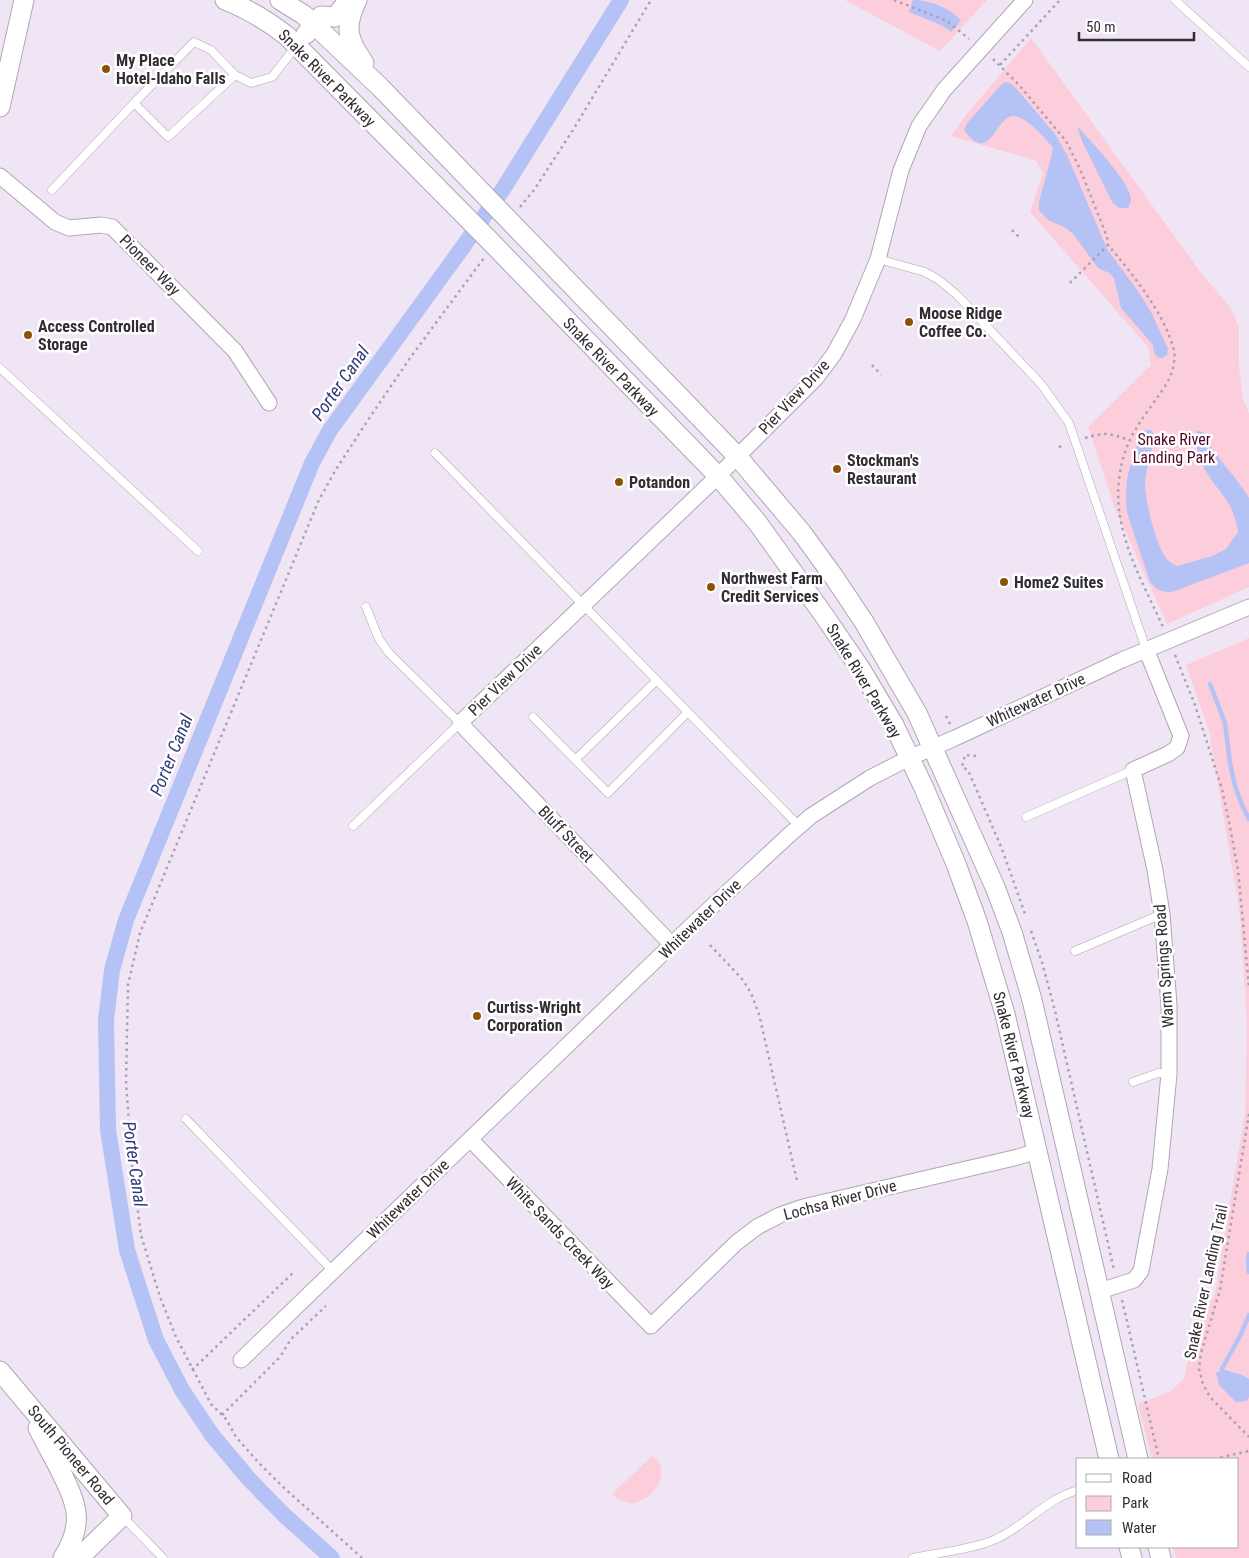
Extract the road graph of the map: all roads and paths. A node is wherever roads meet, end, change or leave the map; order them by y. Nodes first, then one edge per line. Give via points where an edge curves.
1 (24, 0) edge
2 (225, 0) edge
3 (280, 0) edge
4 (348, 0) edge
5 (357, 0) edge
6 (651, 0) edge
7 (894, 0) edge
8 (1025, 0) edge
9 (1060, 0) edge
10 (1175, 0) edge
11 (318, 14) edge
12 (966, 37) dead end
13 (296, 45) junction
14 (1249, 67) edge
15 (234, 75) junction
16 (380, 87) junction
17 (134, 103) junction
18 (0, 108) edge
19 (0, 176) edge
20 (52, 190) dead end
21 (510, 213) junction
22 (1012, 230) dead end
23 (1021, 239) dead end
24 (1108, 245) junction
25 (487, 246) junction
26 (878, 259) junction
27 (1070, 283) dead end
28 (872, 366) dead end
29 (0, 368) edge
30 (881, 375) dead end
31 (269, 403) dead end
32 (1083, 438) dead end
33 (1129, 440) junction
34 (1066, 445) dead end
35 (1059, 448) dead end
36 (435, 453) dead end
37 (737, 456) junction
38 (718, 476) junction
39 (198, 552) dead end
40 (583, 604) junction
41 (366, 606) dead end
42 (1249, 607) edge
43 (1164, 628) dead end
44 (1146, 649) junction
45 (1174, 650) dead end
46 (657, 680) junction
47 (688, 712) junction
48 (533, 717) dead end
49 (460, 723) junction
50 (933, 747) junction
51 (910, 758) junction
52 (576, 760) junction
53 (1132, 770) junction
54 (1026, 817) dead end
55 (353, 826) dead end
56 (799, 826) junction
57 (1162, 914) junction
58 (672, 945) junction
59 (710, 945) dead end
60 (1076, 951) dead end
61 (1248, 952) edge
62 (1249, 987) edge
63 (1169, 1074) junction
64 (1133, 1082) dead end
65 (1249, 1114) edge
66 (186, 1118) dead end
67 (470, 1139) junction
68 (1037, 1152) junction
69 (797, 1181) dead end
70 (333, 1270) junction
71 (295, 1271) dead end
72 (1100, 1291) junction
73 (326, 1306) dead end
74 (650, 1326) joint
75 (241, 1360) dead end
76 (192, 1370) junction
77 (0, 1371) edge
78 (23, 1398) junction
79 (222, 1415) junction
80 (1249, 1437) edge
81 (1249, 1451) edge
82 (1109, 1458) edge
83 (1138, 1458) edge
84 (1218, 1458) edge
85 (1076, 1491) edge
86 (122, 1516) junction
87 (954, 1554) edge
88 (63, 1558) edge
89 (79, 1558) edge
90 (163, 1558) edge
91 (362, 1558) edge
92 (913, 1558) edge

1 - 18 street
2 - 13 street, Snake River Parkway via 271,23
3 - 11 street, Snake River Parkway via 304,15
4 - 11 street via 336,17
5 - 16 street via 350,14 349,34 354,48
6 - 21 path via 534,190
7 - 12 path via 947,21
8 - 26 street, Pier View Drive via 944,90 919,126 901,170
9 - 24 path via 1000,65 1066,141
10 - 14 lane
11 - 13 street
11 - 16 street, Snake River Parkway
13 - 15 lane via 272,77 251,83
13 - 25 street, Snake River Parkway via 466,217
15 - 17 lane via 211,50 194,42
15 - 17 lane via 168,138
16 - 21 street, Snake River Parkway via 484,193
17 - 20 lane
19 - 31 street, Pioneer Way via 55,222 69,228 112,227 235,351
21 - 37 street, Snake River Parkway
22 - 23 path
24 - 27 path
24 - 33 path via 1152,304 1166,326 1174,348 1171,376
25 - 38 street, Snake River Parkway
25 - 76 path via 483,261 366,422 318,502 140,933 128,985 126,1082 132,1165 141,1235 160,1297
26 - 37 street, Pier View Drive via 853,319 834,354 816,378
26 - 44 lane via 926,272 957,295 1041,384 1069,423
28 - 30 path
29 - 39 lane
32 - 33 path via 1111,433
33 - 43 path via 1119,479 1121,527
34 - 35 path
36 - 40 lane
37 - 38 street, Pier View Drive
37 - 50 street, Snake River Parkway via 802,533 859,615 917,713
38 - 40 street, Pier View Drive
38 - 51 street, Snake River Parkway via 757,522 860,668
40 - 46 lane
40 - 49 street, Pier View Drive
41 - 49 lane via 379,639 389,653
42 - 44 street, Whitewater Drive
44 - 50 street, Whitewater Drive
44 - 53 street via 1181,736 1177,748
45 - 61 path via 1222,789 1238,870
46 - 47 lane
46 - 52 lane
47 - 52 lane via 608,792
47 - 56 lane
48 - 52 lane
49 - 55 lane
49 - 58 street, Bluff Street
50 - 51 street, Whitewater Drive
50 - 72 street, Snake River Parkway via 996,886 1012,932 1032,1000
51 - 56 street, Whitewater Drive via 870,778
51 - 68 street, Snake River Parkway via 977,921 1005,1014
53 - 54 lane
53 - 57 street, Warm Springs Road
56 - 58 street, Whitewater Drive
57 - 60 lane
57 - 63 street, Warm Springs Road via 1169,1005
58 - 67 street, Whitewater Drive
59 - 69 path via 743,980 759,1014
61 - 62 path
63 - 64 lane
63 - 72 street, Warm Springs Road via 1160,1169 1141,1271 1134,1280
65 - 80 path, Snake River Landing Trail via 1220,1290 1201,1353 1200,1370 1210,1397
66 - 70 lane
67 - 70 street, Whitewater Drive
67 - 74 street, White Sands Creek Way
68 - 74 street, Lochsa River Drive via 780,1215 736,1243
68 - 82 street, Snake River Parkway
70 - 75 street, Whitewater Drive
71 - 76 path
72 - 83 street, Snake River Parkway
73 - 79 path via 291,1339 280,1357
76 - 79 path via 211,1404
77 - 78 street, South Pioneer Road
78 - 86 street, South Pioneer Road
78 - 88 street via 76,1507 77,1521
79 - 91 path via 258,1462
81 - 84 path
85 - 87 lane via 1049,1504 995,1540
86 - 89 street, South Pioneer Road
86 - 90 lane
87 - 92 lane

